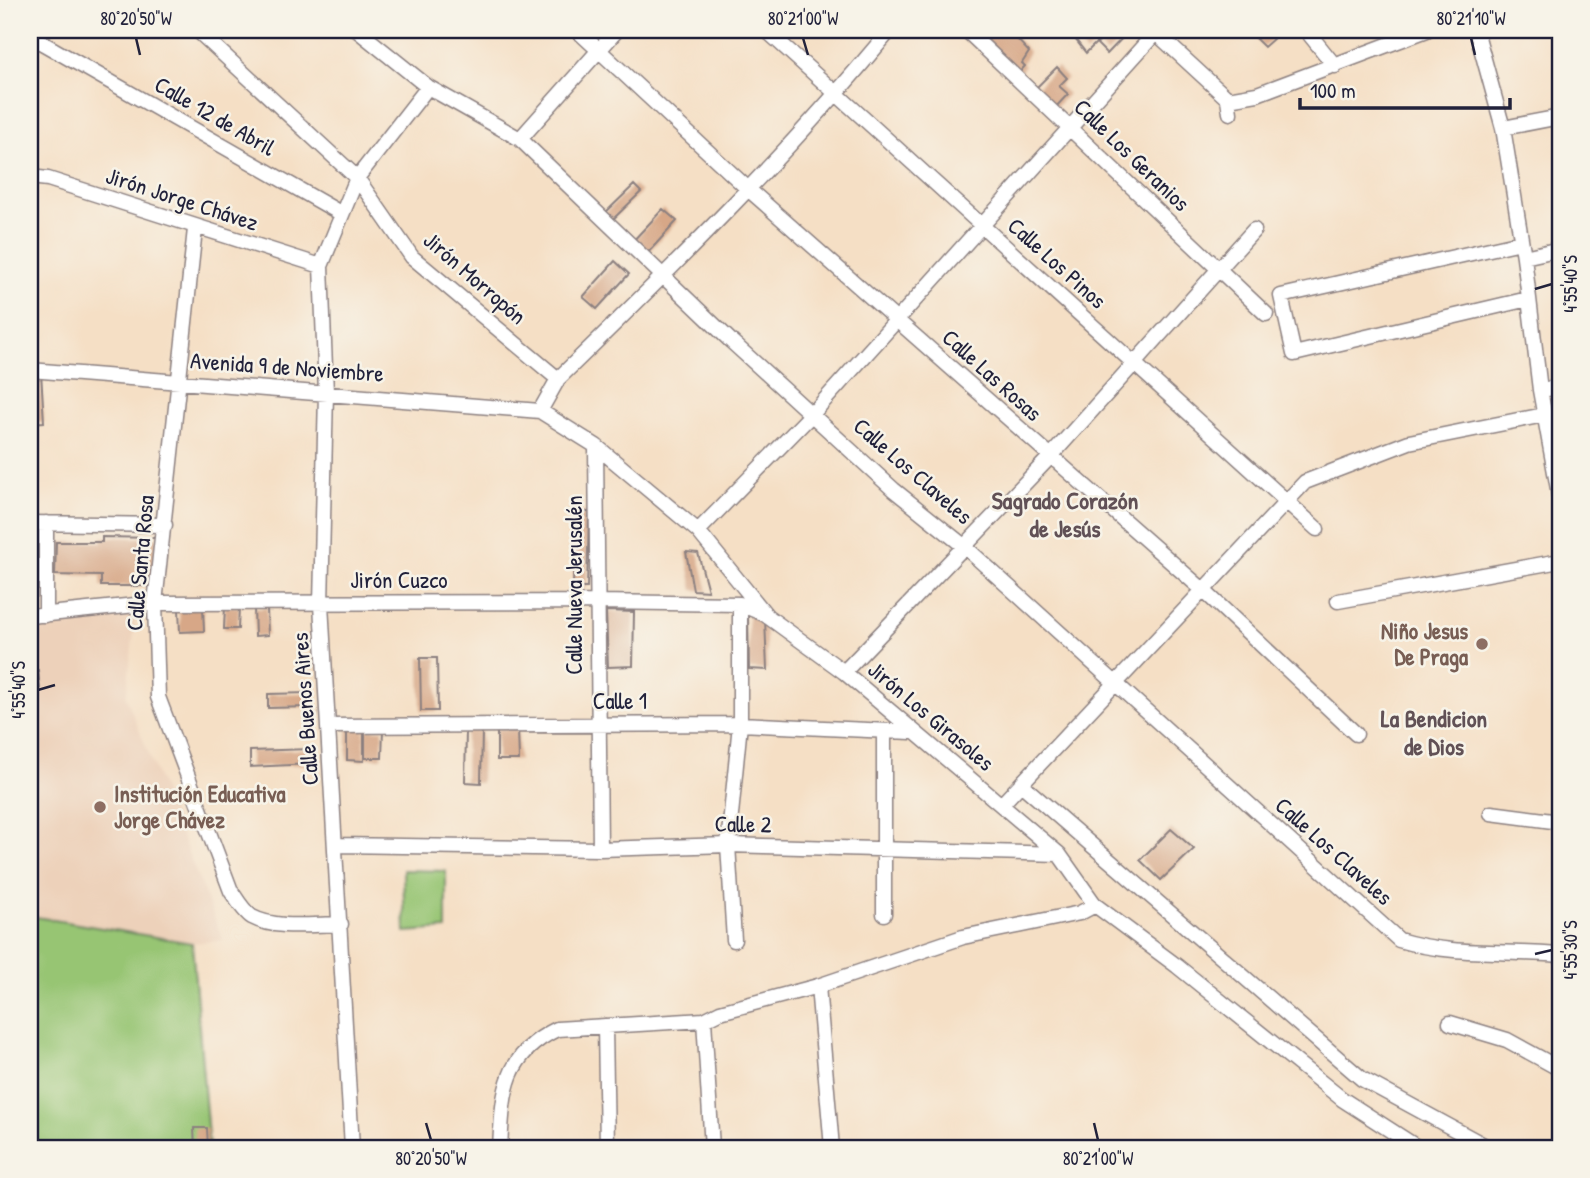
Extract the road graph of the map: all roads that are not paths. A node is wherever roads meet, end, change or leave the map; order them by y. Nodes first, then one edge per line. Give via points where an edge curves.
1 (197, 30) edge
2 (357, 30) edge
3 (577, 30) edge
4 (617, 30) edge
5 (766, 30) edge
6 (890, 30) edge
7 (966, 30) edge
8 (1306, 30) edge
9 (1427, 30) edge
10 (1476, 30) edge
11 (1156, 31) edge
12 (30, 36) edge
13 (599, 48) junction
14 (1335, 66) junction
15 (428, 87) junction
16 (837, 94) junction
17 (1560, 117) edge
18 (1071, 127) junction
19 (1503, 128) junction
20 (520, 139) junction
21 (30, 177) edge
22 (356, 178) junction
23 (747, 188) junction
24 (342, 214) junction
25 (980, 224) junction
26 (195, 229) junction
27 (1254, 230) dead end
28 (1560, 249) edge
29 (1523, 250) junction
30 (321, 267) junction
31 (1217, 269) junction
32 (664, 277) junction
33 (1528, 299) junction
34 (1266, 314) dead end
35 (895, 319) junction
36 (1134, 364) junction
37 (30, 370) edge
38 (558, 379) junction
39 (178, 382) junction
40 (1560, 387) edge
41 (1540, 390) junction
42 (326, 393) junction
43 (540, 411) junction
44 (813, 413) junction
45 (1545, 415) junction
46 (596, 446) junction
47 (1050, 457) junction
48 (1560, 500) edge
49 (1286, 503) junction
50 (30, 523) edge
51 (47, 523) junction
52 (165, 525) junction
53 (1317, 529) dead end
54 (698, 531) junction
55 (965, 547) junction
56 (1560, 561) edge
57 (1203, 590) junction
58 (1338, 601) dead end
59 (596, 602) junction
60 (155, 603) junction
61 (321, 604) junction
62 (740, 604) junction
63 (46, 614) junction
64 (30, 616) edge
65 (767, 616) junction
66 (844, 672) junction
67 (1115, 685) junction
68 (598, 723) junction
69 (740, 724) junction
70 (328, 726) junction
71 (884, 731) junction
72 (911, 732) junction
73 (1356, 734) dead end
74 (1021, 783) junction
75 (1002, 804) junction
76 (1491, 813) dead end
77 (1560, 822) edge
78 (337, 845) junction
79 (728, 845) junction
80 (600, 849) junction
81 (885, 850) junction
82 (1059, 854) junction
83 (1095, 905) junction
84 (884, 914) dead end
85 (341, 924) junction
86 (734, 940) dead end
87 (1560, 955) edge
88 (818, 986) junction
89 (704, 1020) junction
90 (1450, 1023) dead end
91 (605, 1026) junction
92 (1560, 1069) edge
93 (352, 1148) edge
94 (500, 1148) edge
95 (607, 1148) edge
96 (712, 1148) edge
97 (832, 1148) edge
98 (1418, 1148) edge
99 (1489, 1148) edge

1 - 22 street, Jirón Morropón
2 - 15 street, Calle Los Claveles
3 - 13 street
4 - 13 street
5 - 16 street, Calle Los Pinos
6 - 16 street
7 - 18 street, Calle Los Geranios
8 - 14 street
9 - 14 street
10 - 19 street
11 - 14 street via 1229,106
11 - 18 street
12 - 24 street, Calle 12 de Abril
13 - 20 street
13 - 23 street, Calle Las Rosas
15 - 20 street, Calle Los Claveles
15 - 22 street
16 - 23 street
16 - 25 street, Calle Los Pinos
17 - 19 street
18 - 25 street
18 - 31 street, Calle Los Geranios
19 - 29 street
20 - 32 street, Calle Los Claveles
21 - 26 street, Jirón Jorge Chávez via 48,179
22 - 24 street
22 - 38 street, Jirón Morropón via 412,257
23 - 32 street
23 - 35 street, Calle Las Rosas
24 - 30 street
25 - 35 street
25 - 36 street, Calle Los Pinos
26 - 30 street, Jirón Jorge Chávez
26 - 39 street, Calle Santa Rosa
27 - 31 street
28 - 29 street
29 - 33 street
29 - 33 street via 1281,296 1294,354
30 - 42 street, Calle Buenos Aires
31 - 34 street, Calle Los Geranios
31 - 36 street
32 - 38 street
32 - 44 street, Calle Los Claveles
33 - 41 street
35 - 44 street
35 - 47 street, Calle Las Rosas
36 - 47 street
36 - 49 street, Calle Los Pinos
37 - 39 street, Avenida 9 de Noviembre
38 - 43 street
39 - 42 street, Avenida 9 de Noviembre
39 - 52 street, Calle Santa Rosa
40 - 41 street
41 - 45 street
42 - 43 street, Avenida 9 de Noviembre
42 - 61 street, Calle Buenos Aires
43 - 46 street, Jirón Los Girasoles
44 - 54 street
44 - 55 street, Calle Los Claveles via 894,490
45 - 48 street
45 - 49 street via 1409,442 1327,471 1305,482
46 - 54 street, Jirón Los Girasoles
46 - 59 street, Calle Nueva Jerusalén
47 - 55 street
47 - 57 street, Calle Las Rosas
49 - 53 street, Calle Los Pinos
49 - 57 street
50 - 51 street
51 - 52 street
51 - 63 street
52 - 60 street, Calle Santa Rosa
54 - 65 street, Jirón Los Girasoles
55 - 66 street
55 - 67 street, Calle Los Claveles
56 - 58 street
57 - 67 street
57 - 73 street, Calle Las Rosas
59 - 61 street, Jirón Cuzco
59 - 62 street, Jirón Cuzco
59 - 68 street, Calle Nueva Jerusalén
60 - 61 street, Jirón Cuzco
60 - 63 street, Jirón Cuzco
60 - 85 street, Calle Santa Rosa via 158,697 231,891 251,916 270,923
61 - 70 street, Calle Buenos Aires
62 - 65 street, Jirón Cuzco
62 - 69 street
63 - 64 street, Jirón Cuzco
65 - 66 street, Jirón Los Girasoles
66 - 72 street, Jirón Los Girasoles
67 - 74 street
67 - 87 street, Calle Los Claveles via 1399,940 1456,951
68 - 69 street, Calle 1
68 - 70 street, Calle 1
68 - 80 street, Calle Nueva Jerusalén
69 - 71 street, Calle 1
69 - 79 street
70 - 78 street, Calle Buenos Aires
71 - 72 street, Calle 1
71 - 81 street
72 - 75 street, Jirón Los Girasoles
74 - 75 street
74 - 99 street via 1362,1079
75 - 82 street, Jirón Los Girasoles
76 - 77 street
78 - 80 street, Calle 2
78 - 85 street, Calle Buenos Aires
79 - 80 street, Calle 2
79 - 81 street, Calle 2
79 - 86 street
81 - 82 street, Calle 2
81 - 84 street
82 - 83 street, Jirón Los Girasoles
83 - 88 street via 1080,913 963,937
83 - 98 street, Jirón Los Girasoles via 1342,1099
85 - 93 street, Calle Buenos Aires
88 - 89 street
88 - 97 street
89 - 91 street
89 - 96 street
90 - 92 street via 1507,1041
91 - 94 street via 557,1030 523,1051 508,1084
91 - 95 street

